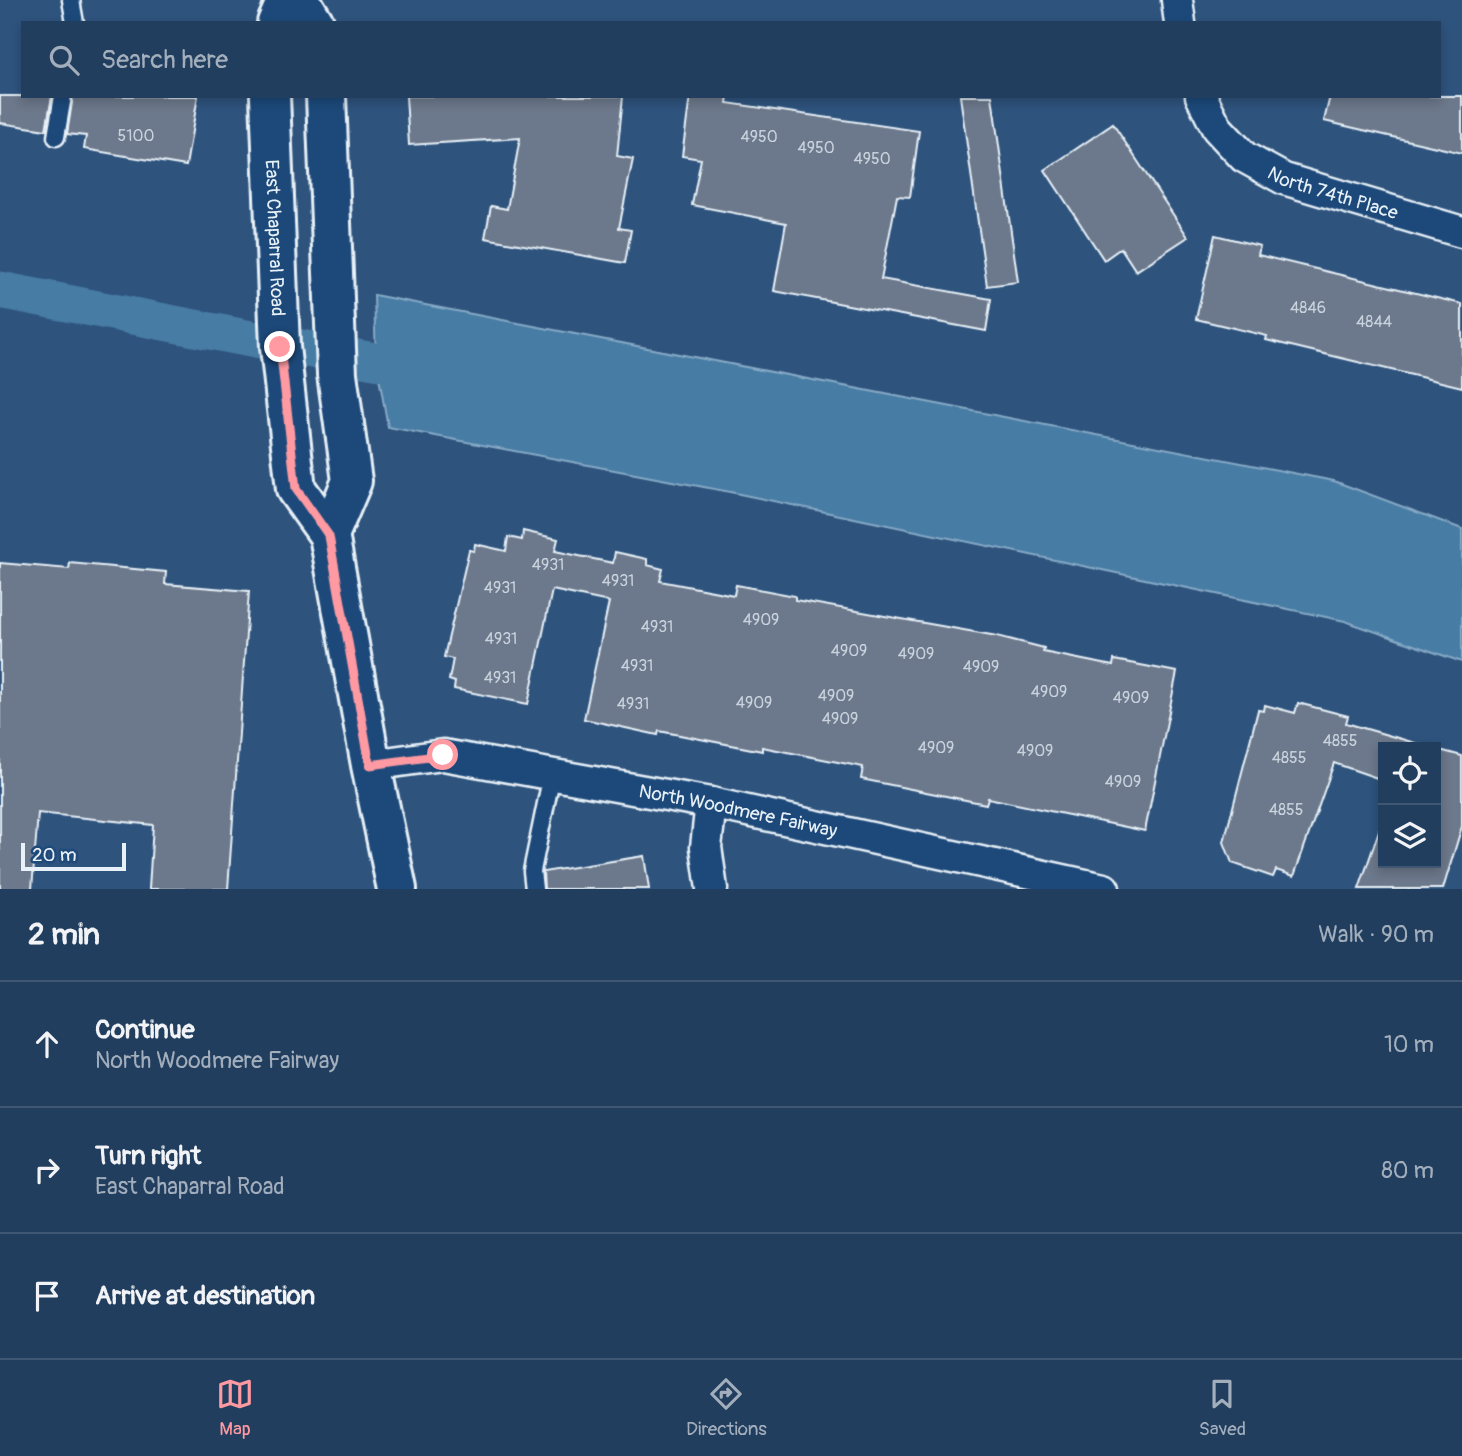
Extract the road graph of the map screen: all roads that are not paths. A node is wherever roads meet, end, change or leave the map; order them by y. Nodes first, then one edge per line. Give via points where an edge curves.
1 (71, 0) edge
2 (287, 0) edge
3 (300, 0) edge
4 (1177, 0) edge
5 (75, 21) edge
6 (278, 21) edge
7 (313, 21) edge
8 (1180, 21) edge
9 (63, 98) edge
10 (270, 98) edge
11 (326, 98) edge
12 (1202, 98) edge
13 (56, 136) dead end
14 (1462, 232) edge
15 (329, 536) junction
16 (370, 765) junction
17 (552, 774) junction
18 (711, 803) junction
19 (397, 889) edge
20 (534, 889) edge
21 (712, 889) edge
22 (1104, 889) edge

1 - 5 lane
2 - 6 main road
3 - 7 main road
4 - 8 street
9 - 13 lane
10 - 15 main road, East Chaparral Road via 276,270 289,438 296,489
11 - 15 main road via 332,284 352,481
12 - 14 street, North 74th Place via 1217,128 1244,157 1284,179
15 - 16 main road, East Chaparral Road
16 - 17 street, North Woodmere Fairway via 443,755
16 - 19 main road, East Chaparral Road
17 - 18 street, North Woodmere Fairway
17 - 20 lane via 532,871
18 - 21 street via 706,847
18 - 22 street, North Woodmere Fairway

